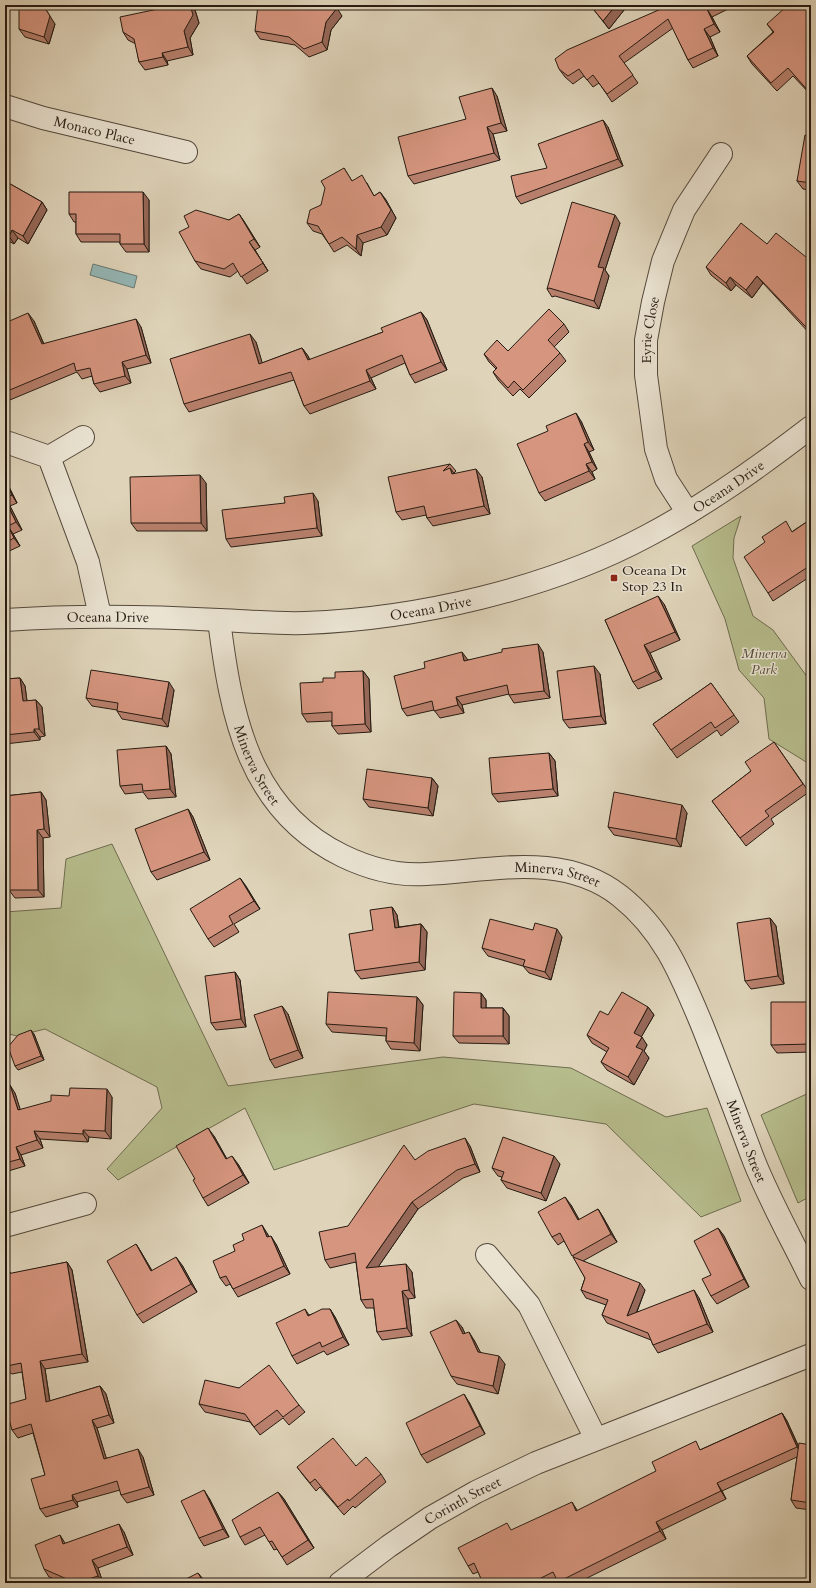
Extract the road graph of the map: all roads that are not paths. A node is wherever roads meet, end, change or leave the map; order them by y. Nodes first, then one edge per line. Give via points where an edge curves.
1 (5, 106) edge
2 (186, 152) dead end
3 (721, 154) dead end
4 (811, 427) edge
5 (83, 437) dead end
6 (9, 443) dead end
7 (49, 457) junction
8 (688, 513) junction
9 (100, 616) junction
10 (5, 620) edge
11 (219, 620) junction
12 (85, 1204) dead end
13 (5, 1226) edge
14 (487, 1255) dead end
15 (811, 1279) edge
16 (811, 1355) edge
17 (596, 1439) junction
18 (340, 1583) edge

1 - 2 street, Monaco Place via 43,118
3 - 8 street, Eyrie Close via 684,210 666,254 646,340 646,374 656,449 666,478
4 - 8 street, Oceana Drive via 730,487
5 - 7 street
6 - 7 street
7 - 9 street via 88,562
8 - 11 street, Oceana Drive via 646,537 591,562 545,579 446,605 306,623
9 - 10 street, Oceana Drive
9 - 11 street, Oceana Drive
11 - 15 street, Minerva Street via 226,678 235,717 258,775 278,806 302,830 329,850 358,864 415,874 540,866 570,871 591,878 613,891 641,915 662,940 678,968 755,1162
12 - 13 street
14 - 17 street via 529,1305
16 - 17 street, Corinth Street
17 - 18 street, Corinth Street via 536,1463 476,1492 424,1522

